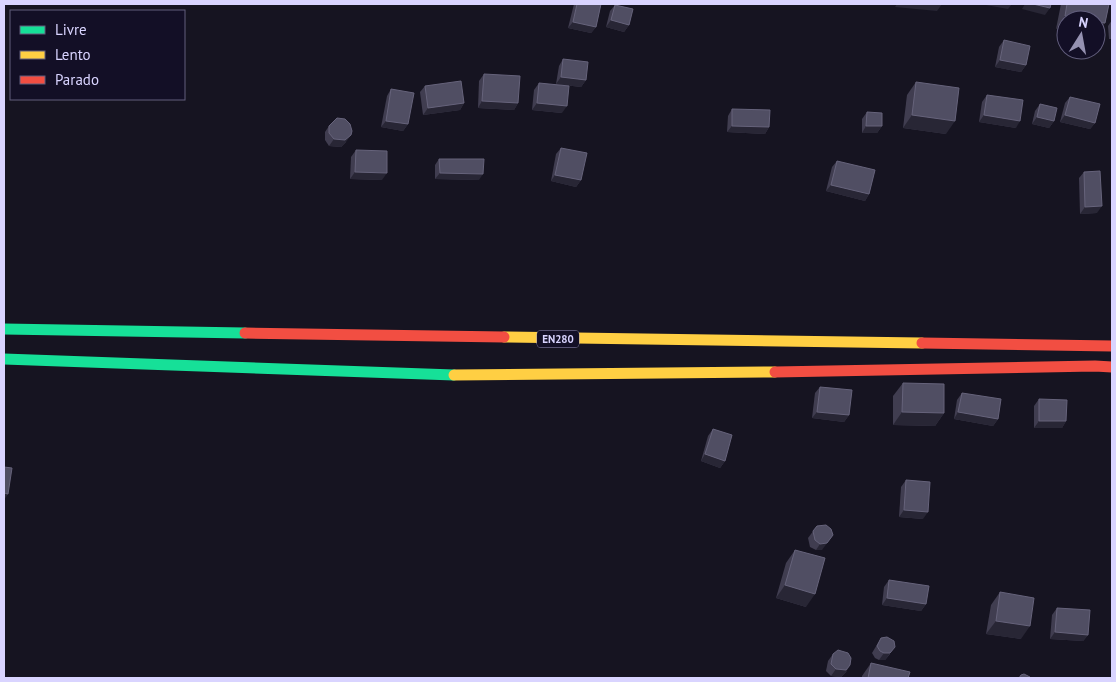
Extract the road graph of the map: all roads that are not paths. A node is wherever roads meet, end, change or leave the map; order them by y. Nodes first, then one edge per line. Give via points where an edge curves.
1 (4, 330) edge
2 (1112, 346) edge
3 (4, 358) edge
4 (1112, 368) edge

1 - 2 main road, EN280
3 - 4 main road via 481,376

